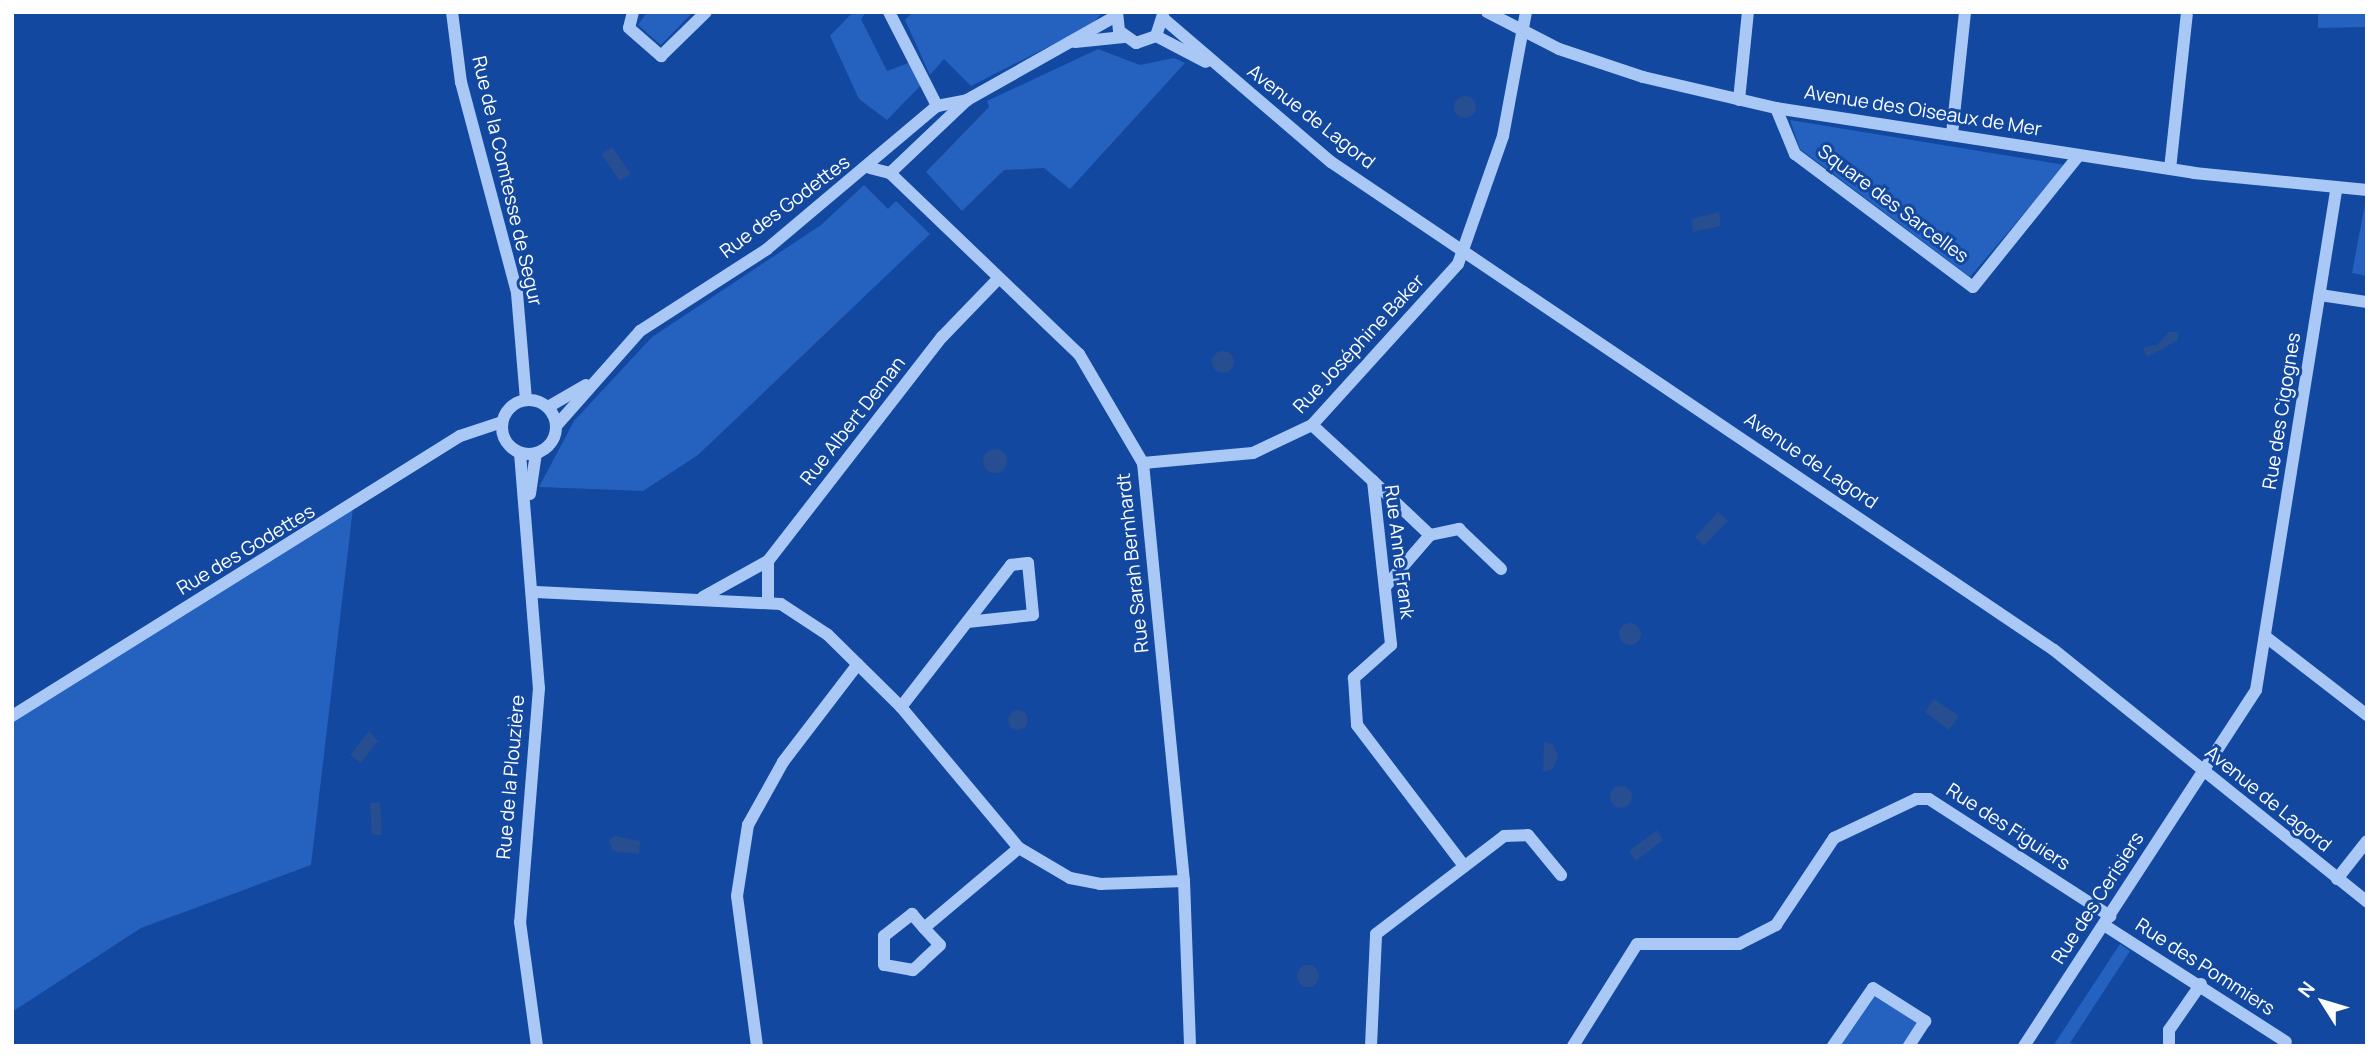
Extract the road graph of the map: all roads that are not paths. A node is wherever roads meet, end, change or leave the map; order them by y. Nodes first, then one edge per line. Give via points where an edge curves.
1 (452, 12) edge
2 (633, 12) edge
3 (706, 12) edge
4 (889, 12) edge
5 (1487, 12) edge
6 (1526, 12) edge
7 (1748, 12) edge
8 (1965, 12) edge
9 (2187, 12) edge
10 (1116, 14) edge
11 (1164, 15) edge
12 (1526, 33) junction
13 (1156, 36) junction
14 (1124, 37) junction
15 (1071, 42) junction
16 (1221, 69) junction
17 (967, 100) junction
18 (1739, 100) junction
19 (937, 106) junction
20 (1776, 108) junction
21 (1952, 134) junction
22 (2079, 155) junction
23 (870, 168) junction
24 (2170, 169) junction
25 (890, 173) junction
26 (2367, 190) edge
27 (2336, 191) junction
28 (1465, 250) junction
29 (999, 278) junction
30 (2320, 295) junction
31 (2367, 302) edge
32 (593, 381) junction
33 (526, 400) junction
34 (548, 407) junction
35 (502, 422) junction
36 (1312, 425) junction
37 (556, 426) junction
38 (520, 453) junction
39 (536, 453) junction
40 (1143, 463) junction
41 (1373, 481) junction
42 (527, 512) junction
43 (1430, 535) junction
44 (768, 561) junction
45 (1501, 569) dead end
46 (1385, 587) junction
47 (536, 592) junction
48 (703, 597) junction
49 (768, 601) junction
50 (967, 622) junction
51 (2266, 637) junction
52 (858, 664) junction
53 (901, 706) junction
54 (2367, 715) edge
55 (12, 716) edge
56 (2205, 772) junction
57 (2367, 841) edge
58 (1019, 848) junction
59 (1464, 866) junction
60 (1561, 875) dead end
61 (2337, 879) junction
62 (1184, 881) junction
63 (2367, 902) edge
64 (2107, 921) junction
65 (924, 928) junction
66 (2201, 984) junction
67 (2286, 1042) dead end
68 (537, 1046) edge
69 (757, 1046) edge
70 (1190, 1046) edge
71 (1371, 1046) edge
72 (1573, 1046) edge
73 (1833, 1046) edge
74 (1909, 1046) edge
75 (2024, 1046) edge
76 (2169, 1046) edge

1 - 33 street, Rue de la Comtesse de Segur via 461,82 517,293
2 - 3 street via 629,28 661,55
4 - 19 street
5 - 12 street, Avenue des Oiseaux de Mer
6 - 12 street
7 - 18 street
8 - 21 street
9 - 24 street
10 - 14 street
10 - 15 street
11 - 13 street
11 - 16 street, Avenue de Lagord
12 - 18 street, Avenue des Oiseaux de Mer via 1643,77
12 - 28 street via 1503,136
13 - 14 street via 1136,43
13 - 16 street, Avenue de Lagord
14 - 15 street
15 - 17 street
16 - 28 street, Avenue de Lagord via 1331,162
17 - 19 street
17 - 25 street
18 - 20 street, Avenue des Oiseaux de Mer
19 - 23 street, Rue des Godettes
20 - 21 street, Avenue des Oiseaux de Mer
20 - 22 street, Square des Sarcelles via 1791,149 1973,287
21 - 22 street, Avenue des Oiseaux de Mer
22 - 24 street, Avenue des Oiseaux de Mer
23 - 25 street
23 - 32 street, Rue des Godettes via 768,249 640,331
24 - 27 street, Avenue des Oiseaux de Mer
25 - 29 street, Rue Sarah Bernhardt
26 - 27 street, Avenue des Oiseaux de Mer
27 - 30 street, Rue des Cigognes
28 - 36 street, Rue Joséphine Baker
28 - 56 street, Avenue de Lagord via 2054,650
29 - 40 street, Rue Sarah Bernhardt via 1080,354
29 - 44 street, Rue Albert Deman via 942,337
30 - 31 street
30 - 51 street, Rue des Cigognes
32 - 34 street, Rue des Godettes
32 - 37 street, Rue des Godettes
33 - 34 street
33 - 35 street via 510,407
34 - 37 street
35 - 38 street via 503,437
35 - 55 street, Rue des Godettes via 460,436
36 - 40 street, Rue Joséphine Baker via 1253,453
36 - 41 street, Rue Anne Frank
37 - 39 street via 551,443
38 - 39 street
38 - 42 street, Rue de la Plouzière
39 - 42 street, Rue de la Plouzière
40 - 62 street, Rue Sarah Bernhardt
41 - 43 street
41 - 46 street, Rue Anne Frank
42 - 47 street, Rue de la Plouzière
43 - 45 street via 1459,529
43 - 46 street
44 - 48 street
44 - 49 street
46 - 59 street, Rue Anne Frank via 1391,645 1354,678 1357,725
47 - 48 street
47 - 68 street, Rue de la Plouzière via 539,688 520,922
48 - 49 street
49 - 52 street via 797,612
50 - 50 street via 1011,565 1028,563 1033,615
50 - 53 street
51 - 54 street
51 - 56 street, Rue des Cigognes via 2256,690
52 - 53 street
52 - 69 street via 783,762 748,825 737,896
53 - 58 street
56 - 61 street, Avenue de Lagord
56 - 64 street, Rue des Cerisiers
57 - 61 street
58 - 62 street via 1090,882
58 - 65 street
59 - 60 street via 1504,836 1528,835
59 - 71 street via 1376,934
61 - 63 street, Avenue de Lagord
62 - 70 street, Rue Sarah Bernhardt
64 - 66 street, Rue des Pommiers
64 - 72 street, Rue des Figuiers via 1929,799 1916,799 1834,838 1776,925 1739,944 1637,944
64 - 75 street, Rue des Cerisiers
65 - 65 street via 912,914 884,936 884,965 913,970 940,945
66 - 67 street, Rue des Pommiers
66 - 76 street via 2169,1030
73 - 74 street via 1872,988 1925,1021

